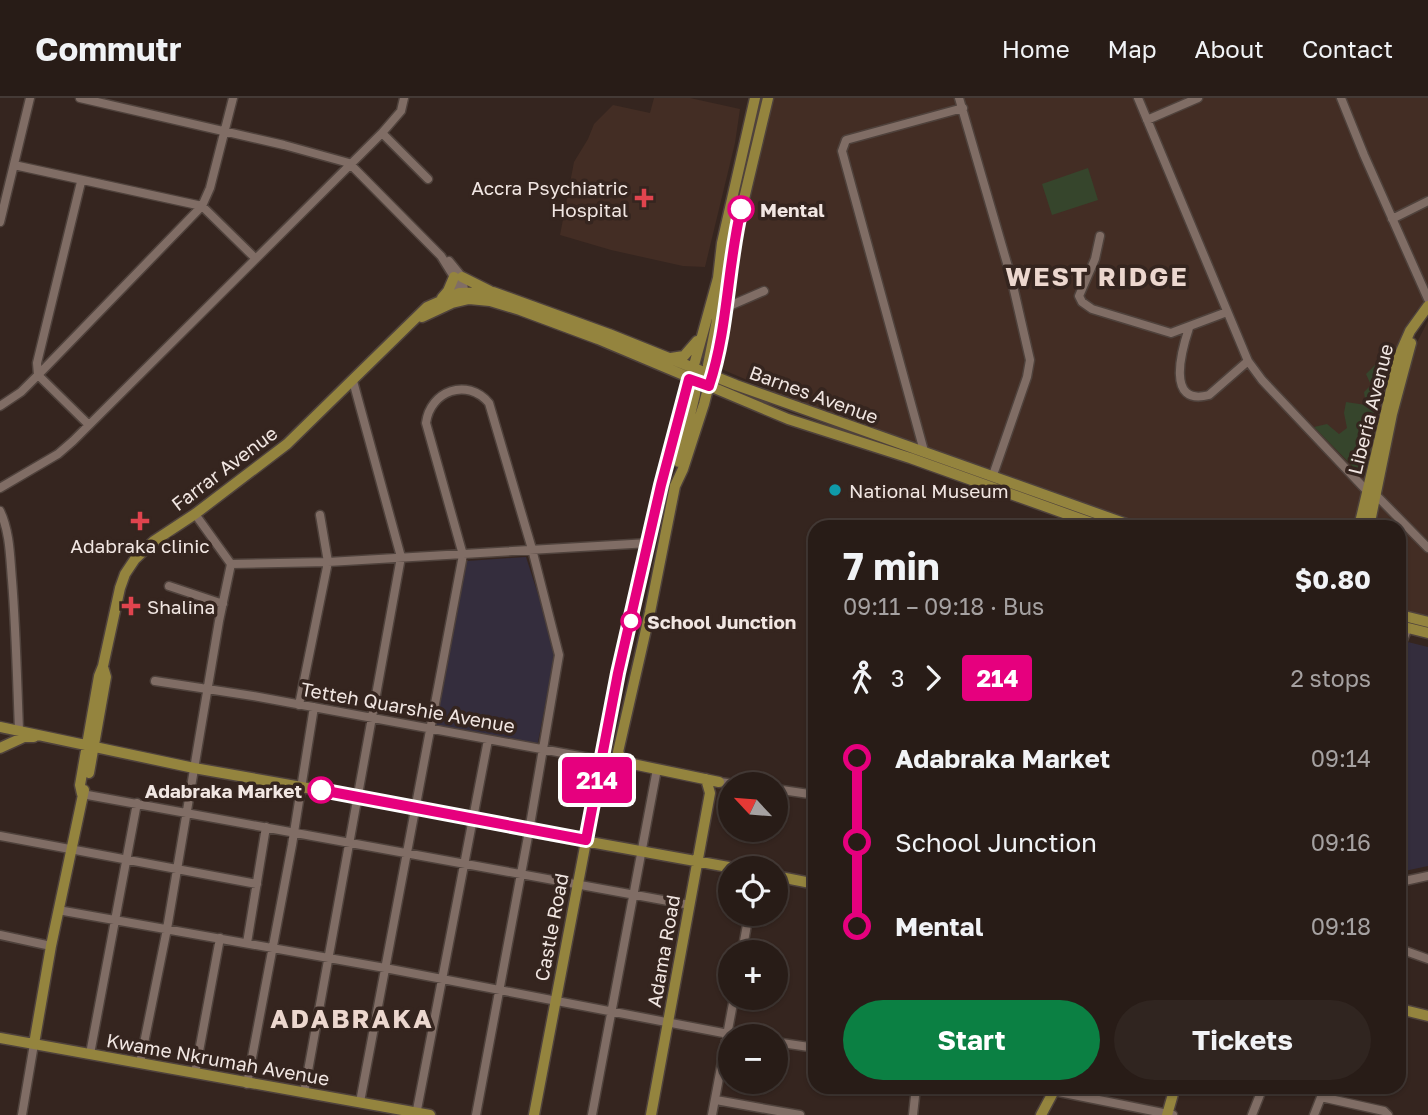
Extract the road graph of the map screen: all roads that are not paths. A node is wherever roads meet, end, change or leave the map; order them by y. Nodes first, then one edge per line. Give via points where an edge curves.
1 (30, 98) edge
2 (80, 98) edge
3 (233, 98) edge
4 (404, 98) edge
5 (755, 98) edge
6 (768, 98) edge
7 (960, 98) edge
8 (1138, 98) edge
9 (1198, 98) edge
10 (1341, 98) edge
11 (962, 108) junction
12 (1147, 120) junction
13 (225, 131) junction
14 (382, 133) junction
15 (349, 163) junction
16 (14, 166) junction
17 (428, 179) dead end
18 (81, 181) junction
19 (1428, 201) edge
20 (202, 206) junction
21 (1392, 219) junction
22 (0, 222) edge
23 (1100, 236) dead end
24 (255, 258) junction
25 (458, 277) junction
26 (718, 278) junction
27 (764, 291) dead end
28 (493, 292) junction
29 (462, 296) junction
30 (440, 299) junction
31 (1428, 299) edge
32 (1428, 306) edge
33 (727, 307) junction
34 (1227, 312) junction
35 (1428, 315) edge
36 (412, 322) junction
37 (1189, 328) junction
38 (702, 331) junction
39 (719, 348) junction
40 (668, 358) junction
41 (1248, 361) junction
42 (669, 369) junction
43 (38, 376) junction
44 (701, 377) junction
45 (353, 381) junction
46 (736, 385) junction
47 (685, 393) junction
48 (728, 394) junction
49 (704, 404) junction
50 (0, 406) edge
51 (88, 425) junction
52 (924, 451) junction
53 (993, 475) junction
54 (675, 486) junction
55 (0, 488) edge
56 (1371, 493) junction
57 (0, 511) edge
58 (1393, 512) junction
59 (1372, 513) junction
60 (195, 514) junction
61 (320, 515) dead end
62 (1083, 520) edge
63 (1117, 520) edge
64 (1361, 520) edge
65 (1370, 520) edge
66 (1401, 520) edge
67 (1406, 525) edge
68 (649, 543) junction
69 (1428, 548) edge
70 (532, 549) junction
71 (463, 555) junction
72 (401, 557) junction
73 (327, 562) junction
74 (231, 564) junction
75 (169, 586) dead end
76 (223, 604) junction
77 (1406, 616) edge
78 (1428, 622) edge
79 (1406, 628) edge
80 (1428, 633) edge
81 (618, 673) junction
82 (635, 677) junction
83 (155, 681) dead end
84 (208, 690) junction
85 (299, 705) junction
86 (313, 707) junction
87 (371, 718) junction
88 (0, 727) edge
89 (429, 729) junction
90 (19, 730) junction
91 (41, 737) junction
92 (488, 740) junction
93 (90, 745) junction
94 (0, 748) edge
95 (543, 749) junction
96 (601, 760) junction
97 (194, 768) junction
98 (657, 769) junction
99 (706, 779) junction
100 (718, 782) edge
101 (718, 783) edge
102 (303, 787) junction
103 (788, 791) edge
104 (710, 793) junction
105 (82, 794) junction
106 (808, 794) edge
107 (358, 797) junction
108 (137, 803) junction
109 (415, 807) junction
110 (187, 814) junction
111 (473, 820) junction
112 (266, 827) junction
113 (529, 831) junction
114 (294, 832) junction
115 (0, 836) edge
116 (586, 840) junction
117 (349, 842) junction
118 (70, 849) junction
119 (642, 851) junction
120 (407, 852) junction
121 (126, 859) junction
122 (697, 861) junction
123 (464, 863) junction
124 (718, 865) edge
125 (177, 869) junction
126 (521, 875) junction
127 (1428, 876) edge
128 (788, 879) edge
129 (1406, 881) edge
130 (808, 882) edge
131 (257, 884) junction
132 (578, 884) junction
133 (632, 894) junction
134 (690, 905) junction
135 (58, 910) junction
136 (116, 920) junction
137 (167, 929) junction
138 (0, 936) edge
139 (220, 938) junction
140 (247, 943) junction
141 (51, 946) junction
142 (272, 948) junction
143 (1406, 951) edge
144 (327, 957) junction
145 (1428, 959) edge
146 (385, 968) junction
147 (441, 979) junction
148 (499, 990) junction
149 (554, 1002) junction
150 (1406, 1010) edge
151 (612, 1012) junction
152 (1428, 1016) edge
153 (668, 1022) junction
154 (718, 1032) edge
155 (0, 1038) edge
156 (34, 1044) junction
157 (788, 1044) edge
158 (808, 1047) edge
159 (90, 1054) junction
160 (140, 1063) junction
161 (195, 1073) junction
162 (247, 1084) junction
163 (718, 1089) edge
164 (304, 1093) junction
165 (915, 1094) edge
166 (1052, 1094) edge
167 (1081, 1094) edge
168 (1174, 1094) edge
169 (1260, 1094) edge
170 (1322, 1094) edge
171 (1321, 1097) junction
172 (716, 1100) junction
173 (360, 1102) junction
174 (417, 1114) edge
175 (22, 1115) edge
176 (430, 1115) edge
177 (476, 1115) edge
178 (534, 1115) edge
179 (592, 1115) edge
180 (651, 1115) edge
181 (712, 1115) edge
182 (800, 1115) edge
183 (913, 1115) edge
184 (1041, 1115) edge
185 (1170, 1115) edge
186 (1252, 1115) edge
187 (1314, 1115) edge
188 (1388, 1115) edge

1 - 16 street
2 - 13 street
3 - 13 street
4 - 14 street via 401,111
5 - 26 main road, Castle Road
6 - 33 main road, Castle Road via 733,245
7 - 11 street
8 - 12 street
9 - 12 street
10 - 21 street
11 - 52 street via 846,140 842,151
11 - 53 street via 1030,360
12 - 34 street
13 - 15 street
13 - 20 street
14 - 15 street
14 - 17 street
15 - 24 street
15 - 25 street
16 - 18 street
16 - 22 street
18 - 20 street
18 - 43 street via 37,363
19 - 21 street
20 - 24 street
20 - 43 street
21 - 31 street
23 - 37 street via 1080,293 1082,302 1098,312 1171,333
24 - 51 street
25 - 28 main road
25 - 29 street
25 - 30 main road
26 - 38 main road, Castle Road
26 - 44 main road via 717,320
27 - 33 street
28 - 29 main road, Barnes Avenue
28 - 40 main road, Barnes Avenue
29 - 30 main road, Barnes Avenue
29 - 36 main road, Farrar Avenue
29 - 42 main road, Barnes Avenue via 520,310
30 - 36 main road, Farrar Avenue
32 - 56 main road, Liberia Avenue via 1399,356
33 - 39 main road, Castle Road
34 - 37 street
34 - 41 street
35 - 56 main road, Liberia Avenue via 1408,352
36 - 45 main road, Farrar Avenue
37 - 41 street via 1178,373 1190,395 1209,395
38 - 40 main road via 687,354
38 - 44 main road, Castle Road
39 - 44 main road, Castle Road
39 - 46 main road via 721,370
40 - 44 main road, Barnes Avenue
41 - 56 street
42 - 44 main road, Barnes Avenue
42 - 47 main road via 681,380
43 - 50 street
43 - 51 street
44 - 46 main road, Barnes Avenue
44 - 47 main road, Castle Road
44 - 48 main road, Barnes Avenue
44 - 49 main road, Castle Road
44 - 54 main road
45 - 60 main road, Farrar Avenue via 287,444
45 - 72 street
46 - 52 main road, Barnes Avenue
47 - 68 main road, Castle Road
48 - 49 main road
48 - 62 main road, Barnes Avenue
49 - 54 main road, Castle Road
51 - 55 street via 58,454
52 - 53 main road, Barnes Avenue
53 - 63 main road, Barnes Avenue
54 - 82 main road, Castle Road
56 - 58 street
56 - 59 main road, Liberia Avenue
56 - 64 main road, Liberia Avenue
57 - 90 street via 9,547
58 - 59 street
58 - 66 street
59 - 65 main road, Liberia Avenue
60 - 74 street
60 - 93 main road, Farrar Avenue via 145,549 125,574
61 - 73 street
67 - 69 street
68 - 70 street
68 - 81 main road, Castle Road
70 - 71 street
70 - 71 street via 489,403 456,388 428,410 426,423
70 - 95 street via 559,665
71 - 72 street
71 - 89 street
72 - 73 street
72 - 87 street
73 - 74 street
73 - 85 street
74 - 76 street
75 - 76 street
76 - 84 street
77 - 78 main road
79 - 80 main road
81 - 82 main road
81 - 96 main road, Castle Road
82 - 98 main road, Castle Road via 618,752 623,762
83 - 84 street, Tetteh Quarshie Avenue
84 - 85 street, Tetteh Quarshie Avenue
84 - 97 street
85 - 86 street, Tetteh Quarshie Avenue
86 - 87 street, Tetteh Quarshie Avenue
86 - 102 street
87 - 89 street, Tetteh Quarshie Avenue
87 - 107 street
88 - 90 main road
89 - 92 street, Tetteh Quarshie Avenue
89 - 109 street
90 - 91 main road
91 - 93 main road
91 - 94 main road via 24,737
92 - 95 street, Tetteh Quarshie Avenue
92 - 111 street
93 - 97 main road
93 - 105 main road, Farrar Avenue
95 - 96 street, Tetteh Quarshie Avenue
95 - 113 street
96 - 116 main road, Castle Road
97 - 102 main road
97 - 110 street
98 - 99 main road
98 - 119 street
99 - 100 main road
99 - 104 main road, Adama Road
101 - 104 main road, Adama Road
102 - 107 main road
102 - 114 street
103 - 106 street
104 - 122 main road, Adama Road
105 - 108 street
105 - 118 main road, Farrar Avenue
107 - 109 main road
107 - 117 street
108 - 110 street
108 - 121 street
109 - 111 main road
109 - 120 street
110 - 112 street
110 - 125 street
111 - 113 main road
111 - 123 street
112 - 114 street
112 - 131 street
113 - 116 main road
113 - 126 street
114 - 117 street
114 - 142 street
115 - 118 street
116 - 119 main road
116 - 132 main road, Castle Road
117 - 120 street
117 - 144 street
118 - 121 street
118 - 135 main road, Farrar Avenue
119 - 122 main road
119 - 133 street
120 - 123 street
120 - 146 street
121 - 125 street
121 - 136 street
122 - 124 main road
122 - 134 main road, Adama Road
123 - 126 street
123 - 147 street
125 - 131 street
125 - 137 street
126 - 132 street
126 - 148 street
127 - 129 street
128 - 130 main road
131 - 140 street
132 - 133 street
132 - 149 main road, Castle Road
133 - 134 street
133 - 151 street
134 - 153 main road, Adama Road
135 - 136 street
135 - 141 main road, Farrar Avenue
136 - 137 street
136 - 159 street
137 - 139 street
137 - 160 street
138 - 141 street
139 - 140 street
139 - 161 street
140 - 142 street
141 - 156 main road, Farrar Avenue
142 - 144 street
142 - 162 street
143 - 145 street
144 - 146 street
144 - 164 street
146 - 147 street
146 - 173 street
147 - 148 street
147 - 174 street
148 - 149 street
148 - 177 street
149 - 151 street
149 - 178 main road, Castle Road
150 - 152 main road
151 - 153 street
151 - 179 street
153 - 154 street
153 - 180 main road, Adama Road
155 - 156 main road, Kwame Nkrumah Avenue
156 - 159 main road, Kwame Nkrumah Avenue
156 - 175 street
157 - 158 street
159 - 160 main road, Kwame Nkrumah Avenue
160 - 161 main road, Kwame Nkrumah Avenue
161 - 162 main road, Kwame Nkrumah Avenue
162 - 164 main road, Kwame Nkrumah Avenue
163 - 172 street
164 - 173 main road, Kwame Nkrumah Avenue
165 - 183 street
166 - 184 main road
167 - 185 street
168 - 185 main road
169 - 186 street
170 - 171 street
171 - 187 street
171 - 188 street
172 - 181 street
172 - 182 street
173 - 174 main road, Kwame Nkrumah Avenue
174 - 176 main road, Kwame Nkrumah Avenue

